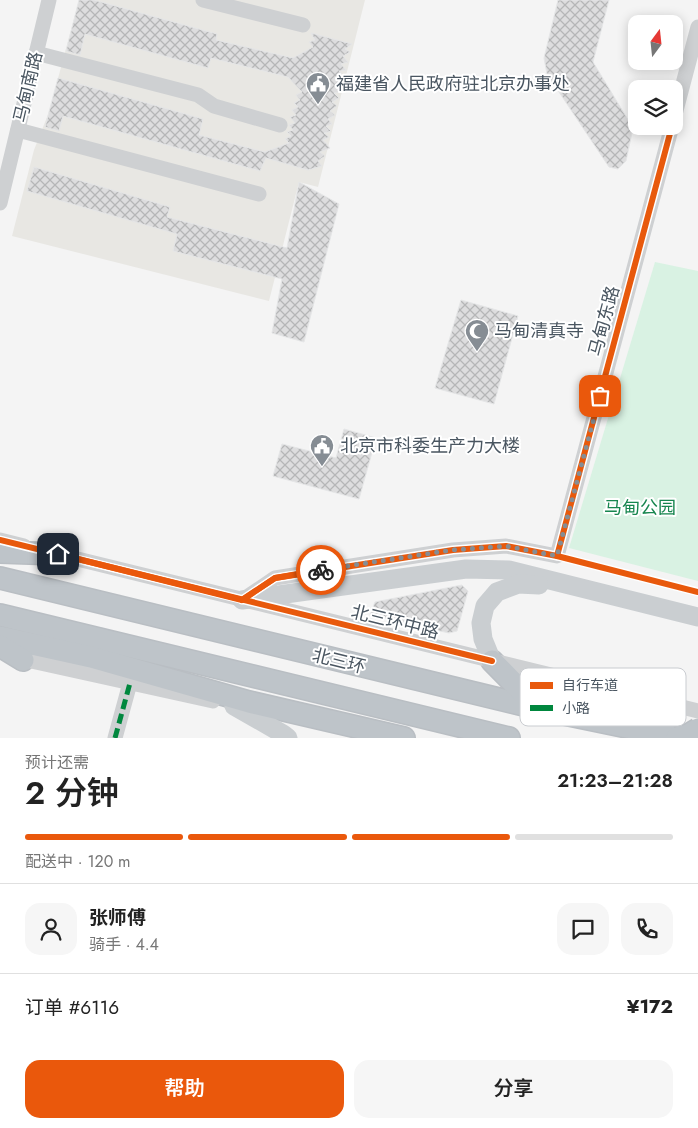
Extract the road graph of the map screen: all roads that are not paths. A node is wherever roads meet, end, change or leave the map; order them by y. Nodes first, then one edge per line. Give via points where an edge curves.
1 (49, 0) edge
2 (203, 0) edge
3 (303, 25) dead end
4 (698, 27) edge
5 (36, 53) junction
6 (683, 84) edge
7 (280, 125) dead end
8 (18, 130) junction
9 (670, 135) edge
10 (259, 194) dead end
11 (0, 203) edge
12 (0, 540) edge
13 (0, 552) edge
14 (58, 554) junction
15 (0, 578) edge
16 (573, 586) junction
17 (242, 600) junction
18 (0, 615) edge
19 (698, 617) edge
20 (0, 636) edge
21 (0, 646) edge
22 (0, 655) edge
23 (23, 660) junction
24 (492, 661) junction
25 (521, 668) edge
26 (130, 683) junction
27 (520, 689) edge
28 (520, 704) edge
29 (234, 706) junction
30 (621, 726) edge
31 (698, 729) edge
32 (115, 738) edge
33 (288, 738) edge
34 (372, 738) edge
35 (404, 738) edge
36 (509, 738) edge
37 (678, 738) edge

1 - 5 street, 马甸南路
2 - 3 street
4 - 6 street
5 - 7 street via 198,95 214,106
5 - 8 street, 马甸南路
8 - 10 street
8 - 11 street, 马甸南路
9 - 17 street, 马甸东路 via 557,556 506,546 452,550 275,578
12 - 14 street, 北三环中路
13 - 14 highway
14 - 17 street, 北三环中路
15 - 28 highway, 北三环
16 - 17 main road via 508,570 466,569
16 - 19 main road
16 - 24 main road via 518,584 497,592 485,606 481,623
17 - 24 street, 北三环中路
18 - 36 highway, 北三环
20 - 35 highway via 91,657 249,702
21 - 23 highway
22 - 23 street
23 - 26 street
24 - 25 street, 北三环中路
24 - 27 highway
26 - 29 street
26 - 32 street
29 - 33 main road
29 - 34 street
30 - 37 highway, 北三环
31 - 37 highway, bridge

